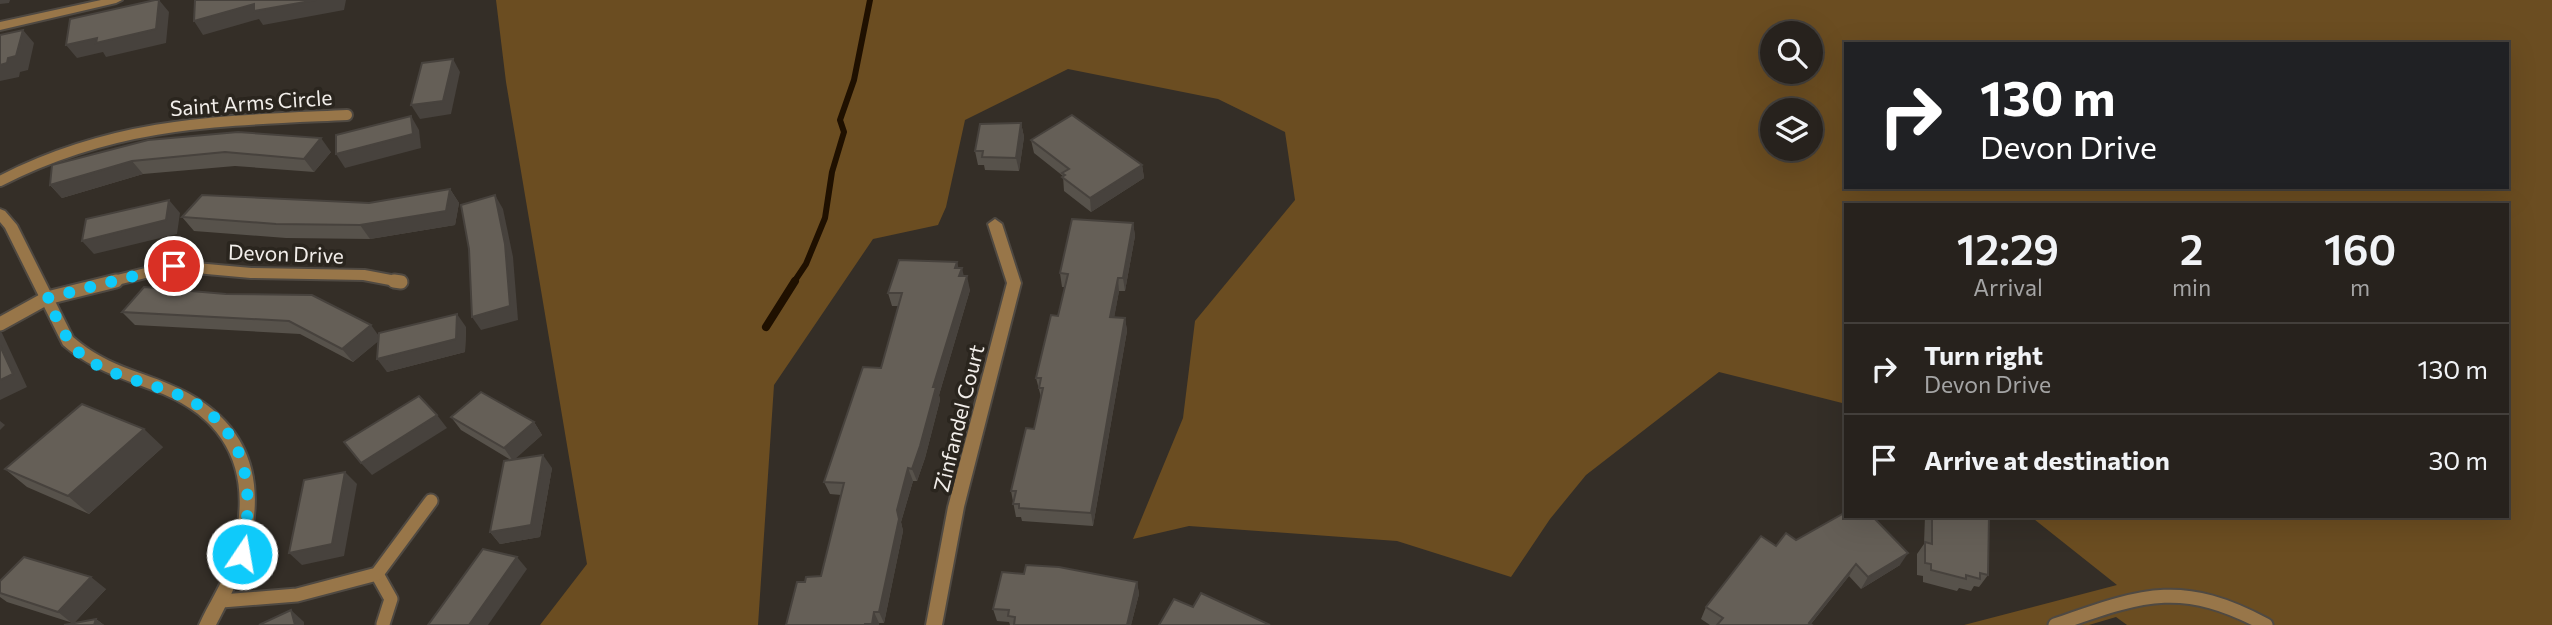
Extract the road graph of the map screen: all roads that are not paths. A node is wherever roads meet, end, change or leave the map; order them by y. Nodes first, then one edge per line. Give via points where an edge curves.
1 (116, 0) edge
2 (0, 26) edge
3 (347, 115) dead end
4 (0, 181) edge
5 (0, 214) edge
6 (995, 224) dead end
7 (401, 282) dead end
8 (47, 298) junction
9 (0, 324) edge
10 (431, 501) dead end
11 (377, 574) junction
12 (222, 601) junction
13 (383, 624) edge
14 (207, 625) edge
15 (934, 625) edge
16 (2055, 625) edge
17 (2266, 625) edge

1 - 2 street
3 - 4 lane, Saint Arms Circle via 206,121 129,134 43,158
5 - 8 street
6 - 15 street, Zinfandel Court via 1014,283 956,507
7 - 8 lane, Devon Drive via 364,275 174,266
8 - 9 lane, Devon Drive
8 - 12 street via 68,341 83,356 107,370 181,396 209,413 229,433 249,485 249,518 242,554
10 - 11 lane
11 - 12 lane via 297,595
11 - 13 lane via 391,599
12 - 14 street
16 - 17 lane via 2156,593 2214,600

